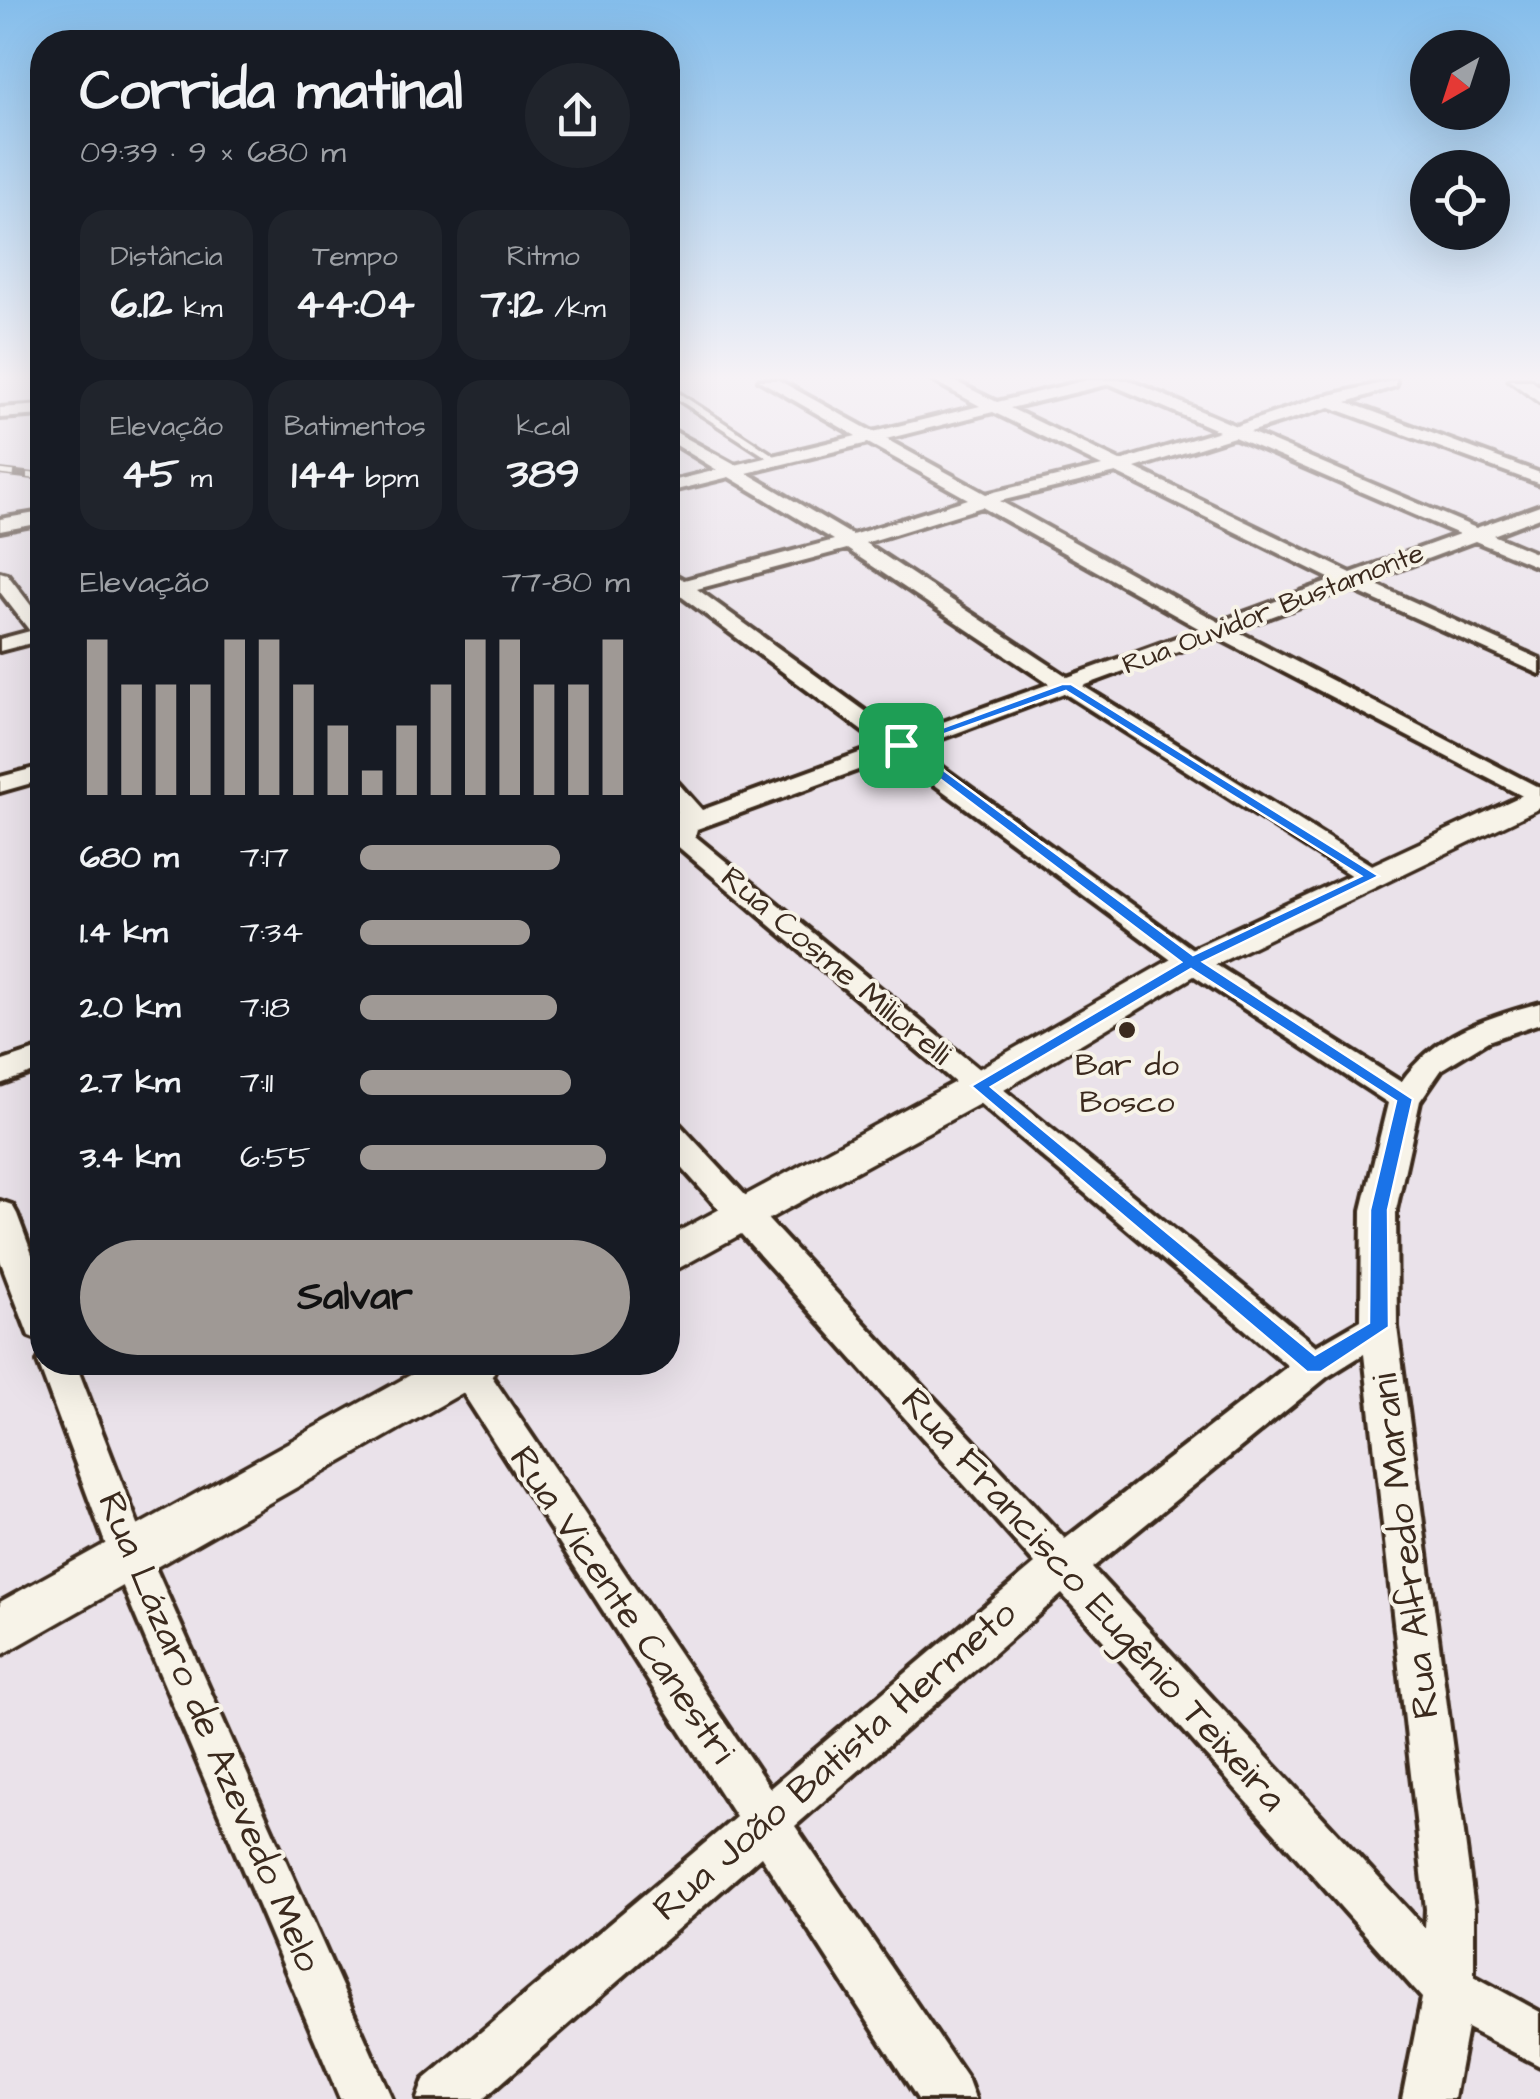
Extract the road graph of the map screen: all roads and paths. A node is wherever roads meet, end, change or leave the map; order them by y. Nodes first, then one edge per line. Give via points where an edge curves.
1 (737, 478) edge
2 (947, 478) edge
3 (1073, 478) edge
4 (1148, 478) edge
5 (1345, 478) edge
6 (987, 498) junction
7 (1540, 510) edge
8 (30, 520) edge
9 (0, 524) edge
10 (1472, 534) junction
11 (850, 542) junction
12 (1540, 562) edge
13 (0, 578) edge
14 (1352, 581) junction
15 (680, 583) edge
16 (680, 591) edge
17 (30, 618) edge
18 (1218, 630) junction
19 (30, 637) edge
20 (0, 645) edge
21 (1540, 667) edge
22 (1067, 686) junction
23 (901, 745) junction
24 (30, 776) edge
25 (0, 785) edge
26 (1540, 797) edge
27 (680, 798) edge
28 (680, 822) edge
29 (680, 826) edge
30 (680, 834) edge
31 (1372, 876) junction
32 (1192, 962) junction
33 (1540, 1013) edge
34 (30, 1062) edge
35 (0, 1073) edge
36 (980, 1086) junction
37 (1405, 1099) junction
38 (680, 1146) edge
39 (0, 1214) edge
40 (741, 1216) junction
41 (680, 1250) edge
42 (30, 1294) edge
43 (1379, 1327) junction
44 (1314, 1366) junction
45 (61, 1375) edge
46 (450, 1375) edge
47 (475, 1375) edge
48 (130, 1556) junction
49 (1063, 1566) junction
50 (0, 1630) edge
51 (765, 1820) junction
52 (1449, 1990) junction
53 (1540, 2040) edge
54 (366, 2099) edge
55 (443, 2099) edge
56 (949, 2099) edge
57 (1428, 2099) edge

1 - 11 street
2 - 6 street
3 - 6 street
4 - 14 street
5 - 10 street
6 - 11 street
6 - 18 street
7 - 10 street, Rua Ouvidor Bustamonte
8 - 9 street
10 - 12 street
10 - 14 street, Rua Ouvidor Bustamonte
11 - 15 street
11 - 22 street
13 - 17 street
14 - 18 street, Rua Ouvidor Bustamonte
14 - 21 street
16 - 23 street
18 - 22 street, Rua Ouvidor Bustamonte
18 - 26 street
19 - 20 street
22 - 23 street, Rua Ouvidor Bustamonte
22 - 31 street
23 - 29 street, Rua Ouvidor Bustamonte
23 - 32 street
24 - 25 street
26 - 31 street
27 - 28 street, Rua Cosme Miliorelli via 690,808
30 - 36 street, Rua Cosme Miliorelli
31 - 32 street
32 - 36 street
32 - 37 street
33 - 37 street, Rua Alfredo Marani via 1478,1034 1432,1062
34 - 35 street
36 - 40 street
36 - 44 street, Rua Cosme Miliorelli
37 - 43 street, Rua Alfredo Marani via 1379,1210
38 - 40 street, Rua Francisco Eugênio Teixeira
39 - 42 street
40 - 41 street
40 - 49 street, Rua Francisco Eugênio Teixeira
43 - 44 street, Rua João Batista Hermeto
43 - 52 street, Rua Alfredo Marani via 1450,1909
44 - 49 street, Rua João Batista Hermeto
45 - 48 street, Rua Lázaro de Azevedo Melo
46 - 48 street
47 - 51 street, Rua Vicente Canestri
48 - 50 street
48 - 54 street, Rua Lázaro de Azevedo Melo
49 - 51 street, Rua João Batista Hermeto
49 - 52 street, Rua Francisco Eugênio Teixeira
51 - 55 street, Rua João Batista Hermeto
51 - 56 street, Rua Vicente Canestri
52 - 53 street, Rua Francisco Eugênio Teixeira
52 - 57 street, Rua Alfredo Marani

